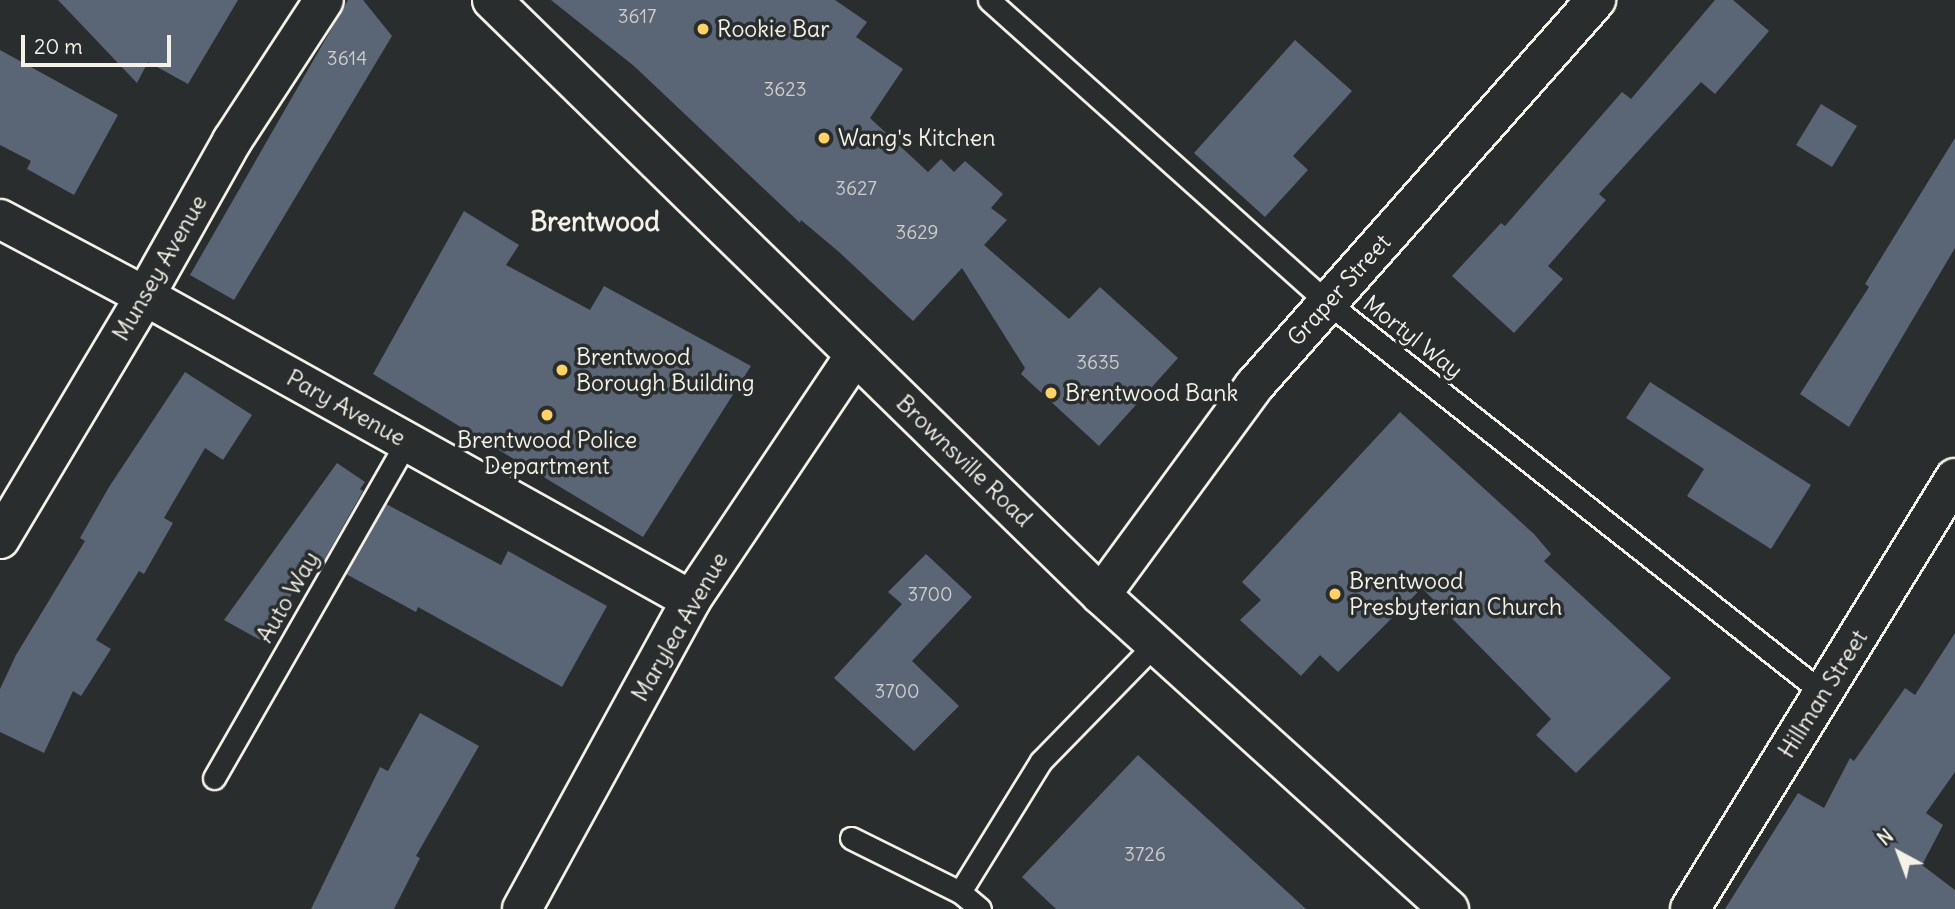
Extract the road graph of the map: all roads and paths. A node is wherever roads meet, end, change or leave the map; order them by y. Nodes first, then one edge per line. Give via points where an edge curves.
1 (324, 0) edge
2 (492, 0) edge
3 (989, 0) edge
4 (1596, 0) edge
5 (0, 219) edge
6 (145, 296) junction
7 (1328, 303) junction
8 (855, 355) junction
9 (407, 441) junction
10 (1955, 478) edge
11 (0, 539) edge
12 (1101, 595) junction
13 (691, 600) junction
14 (1155, 644) junction
15 (1823, 694) junction
16 (214, 778) dead end
17 (851, 838) dead end
18 (960, 892) junction
19 (522, 909) edge
20 (980, 909) edge
21 (1449, 909) edge
22 (1690, 909) edge

1 - 6 street, Munsey Avenue via 232,141
2 - 8 street, Brownsville Road
3 - 7 lane, Mortyl Way
4 - 7 street, Graper Street
5 - 6 street, Pary Avenue
6 - 9 street, Pary Avenue
6 - 11 street, Munsey Avenue
7 - 12 street, Graper Street via 1254,386
7 - 15 lane, Mortyl Way
8 - 12 street, Brownsville Road
8 - 13 street, Marylea Avenue
9 - 13 street, Pary Avenue
9 - 16 lane, Auto Way
10 - 15 street, Hillman Street
12 - 14 street, Brownsville Road
13 - 19 street, Marylea Avenue
14 - 18 lane via 1041,761
14 - 21 street, Brownsville Road
15 - 22 street, Hillman Street
17 - 18 lane
18 - 20 lane

